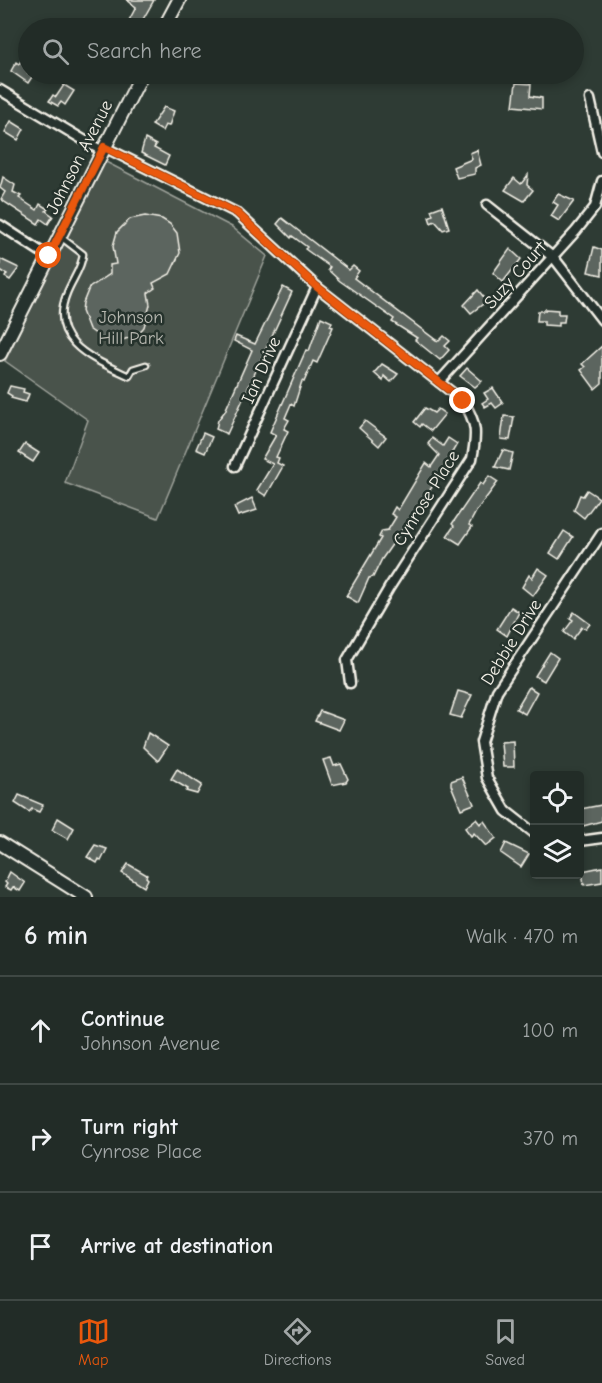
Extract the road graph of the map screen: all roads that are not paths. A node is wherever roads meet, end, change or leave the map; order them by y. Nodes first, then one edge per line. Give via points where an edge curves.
1 (178, 0) edge
2 (169, 18) edge
3 (137, 84) edge
4 (0, 90) edge
5 (590, 99) dead end
6 (103, 149) junction
7 (602, 152) edge
8 (602, 181) edge
9 (487, 205) dead end
10 (0, 225) edge
11 (59, 237) junction
12 (49, 256) junction
13 (554, 258) junction
14 (316, 286) junction
15 (602, 320) edge
16 (0, 354) edge
17 (146, 364) dead end
18 (439, 382) junction
19 (235, 466) dead end
20 (602, 533) edge
21 (350, 682) dead end
22 (530, 829) edge
23 (602, 838) edge
24 (584, 840) edge
25 (0, 843) edge
26 (86, 897) edge

1 - 2 street
3 - 6 street, Johnson Avenue
4 - 6 street, Cynrose Place
5 - 7 street
6 - 11 street, Johnson Avenue
6 - 14 street, Cynrose Place via 237,213
8 - 13 street, Suzy Court via 595,207
9 - 13 street
10 - 12 street
11 - 12 street, Johnson Avenue
11 - 17 lane via 83,254 64,298 62,313 73,345 83,354 129,376 133,369
12 - 16 street, Johnson Avenue
13 - 15 street
13 - 18 street, Suzy Court
14 - 18 street, Cynrose Place
14 - 19 street, Ian Drive
18 - 21 street, Cynrose Place via 463,401 475,419 472,459 347,660
20 - 22 street, Debbie Drive via 497,691 481,742 487,778 506,812
23 - 24 street
25 - 26 street

